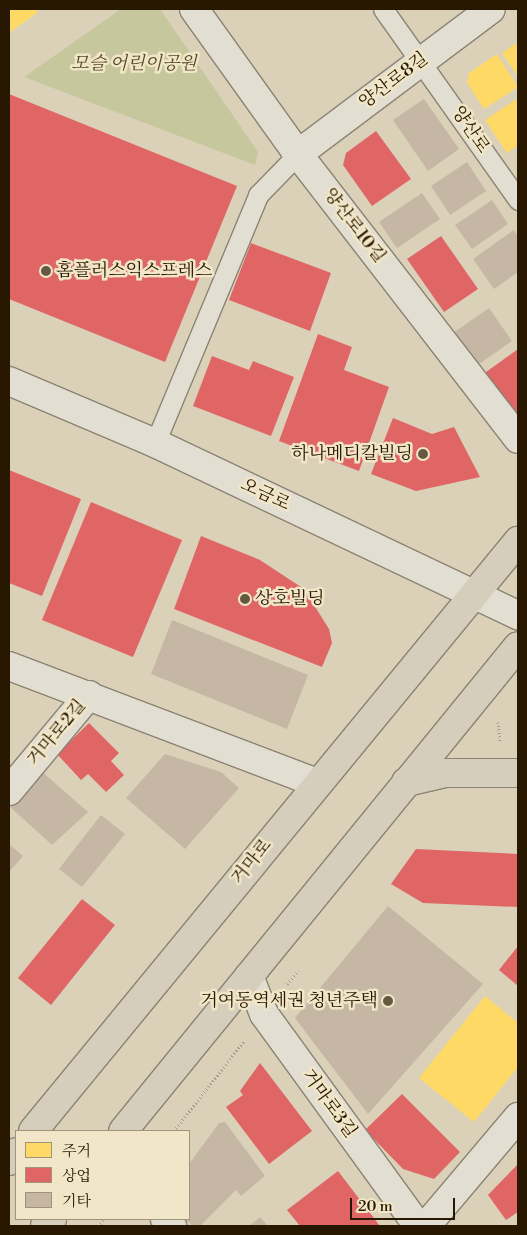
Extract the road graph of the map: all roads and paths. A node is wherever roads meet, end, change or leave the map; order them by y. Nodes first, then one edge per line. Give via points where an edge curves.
1 (194, 9) edge
2 (383, 9) edge
3 (491, 9) edge
4 (422, 59) junction
5 (298, 154) junction
6 (518, 200) edge
7 (9, 381) edge
8 (518, 438) edge
9 (155, 443) junction
10 (518, 541) edge
11 (474, 595) junction
12 (518, 616) edge
13 (518, 646) edge
14 (9, 666) edge
15 (89, 695) junction
16 (498, 716) dead end
17 (500, 746) dead end
18 (518, 773) edge
19 (406, 782) junction
20 (316, 783) junction
21 (9, 791) edge
22 (301, 968) dead end
23 (249, 976) junction
24 (264, 1014) junction
25 (518, 1117) edge
26 (34, 1130) edge
27 (124, 1130) edge
28 (175, 1130) edge
29 (418, 1226) edge
30 (426, 1226) edge

1 - 5 street, 양산로10길
2 - 4 lane, 양산로
3 - 4 street, 양산로8길
4 - 5 street, 양산로8길
4 - 6 lane, 양산로
5 - 8 street, 양산로10길
5 - 9 lane via 258,195
7 - 9 street, 오금로
9 - 11 street, 오금로
10 - 11 main road
11 - 12 street, 오금로
11 - 20 main road, 거마로
13 - 19 main road
14 - 15 street, 거마로2길
15 - 20 street
15 - 21 street, 거마로2길
16 - 17 path
18 - 19 main road via 445,774
19 - 23 main road
20 - 26 main road, 거마로
22 - 24 path
23 - 24 street, 거마로3길
23 - 27 main road
24 - 28 path
24 - 29 street, 거마로3길
25 - 30 street

